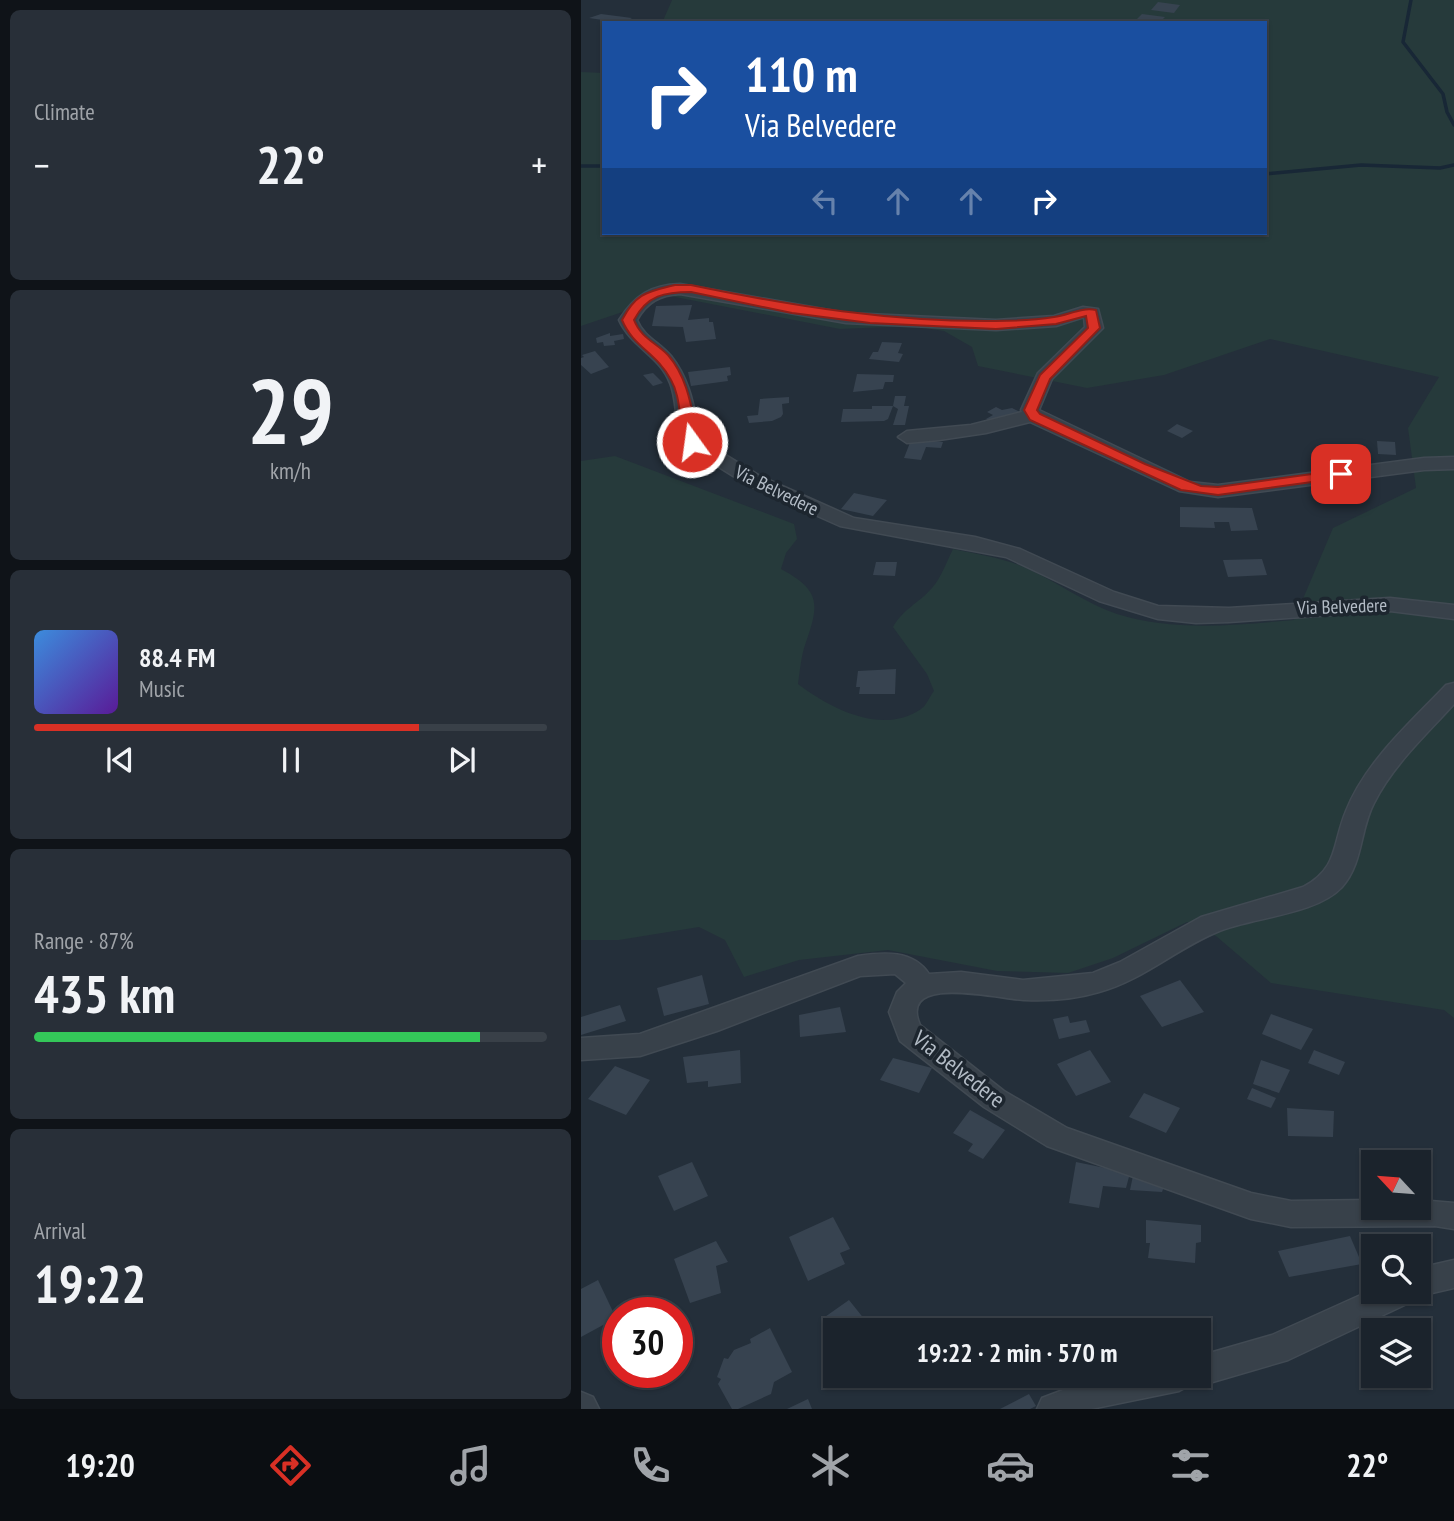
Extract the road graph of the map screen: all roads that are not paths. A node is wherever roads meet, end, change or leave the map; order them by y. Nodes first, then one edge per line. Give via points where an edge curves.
1 (1033, 415) junction
2 (907, 437) dead end
3 (1454, 463) edge
4 (1454, 612) edge
5 (1454, 690) edge
6 (923, 985) junction
7 (581, 1049) edge
8 (1454, 1216) edge
9 (1454, 1274) edge
10 (1431, 1279) edge
11 (1374, 1304) edge
12 (1211, 1368) edge
13 (1116, 1388) edge
14 (1054, 1409) edge

1 - 2 street via 945,435
1 - 3 street via 1201,490
1 - 4 street, Via Belvedere via 1044,377 1094,328 1092,313 996,325 873,319 675,288 644,297 628,320 634,334 663,358 679,382 692,442 777,493 853,524 1016,553 1119,604 1153,613 1196,616 1336,604 1424,605
5 - 6 street via 1391,758 1361,802 1348,853 1332,881 1313,893 1209,925 1103,980 1024,990 941,981
6 - 7 street via 915,971 902,965 858,966 640,1045
6 - 8 street, Via Belvedere via 903,1007 902,1019 910,1033 994,1099 1057,1137 1278,1212
9 - 10 street
11 - 12 street via 1277,1349
13 - 14 street via 1090,1393

